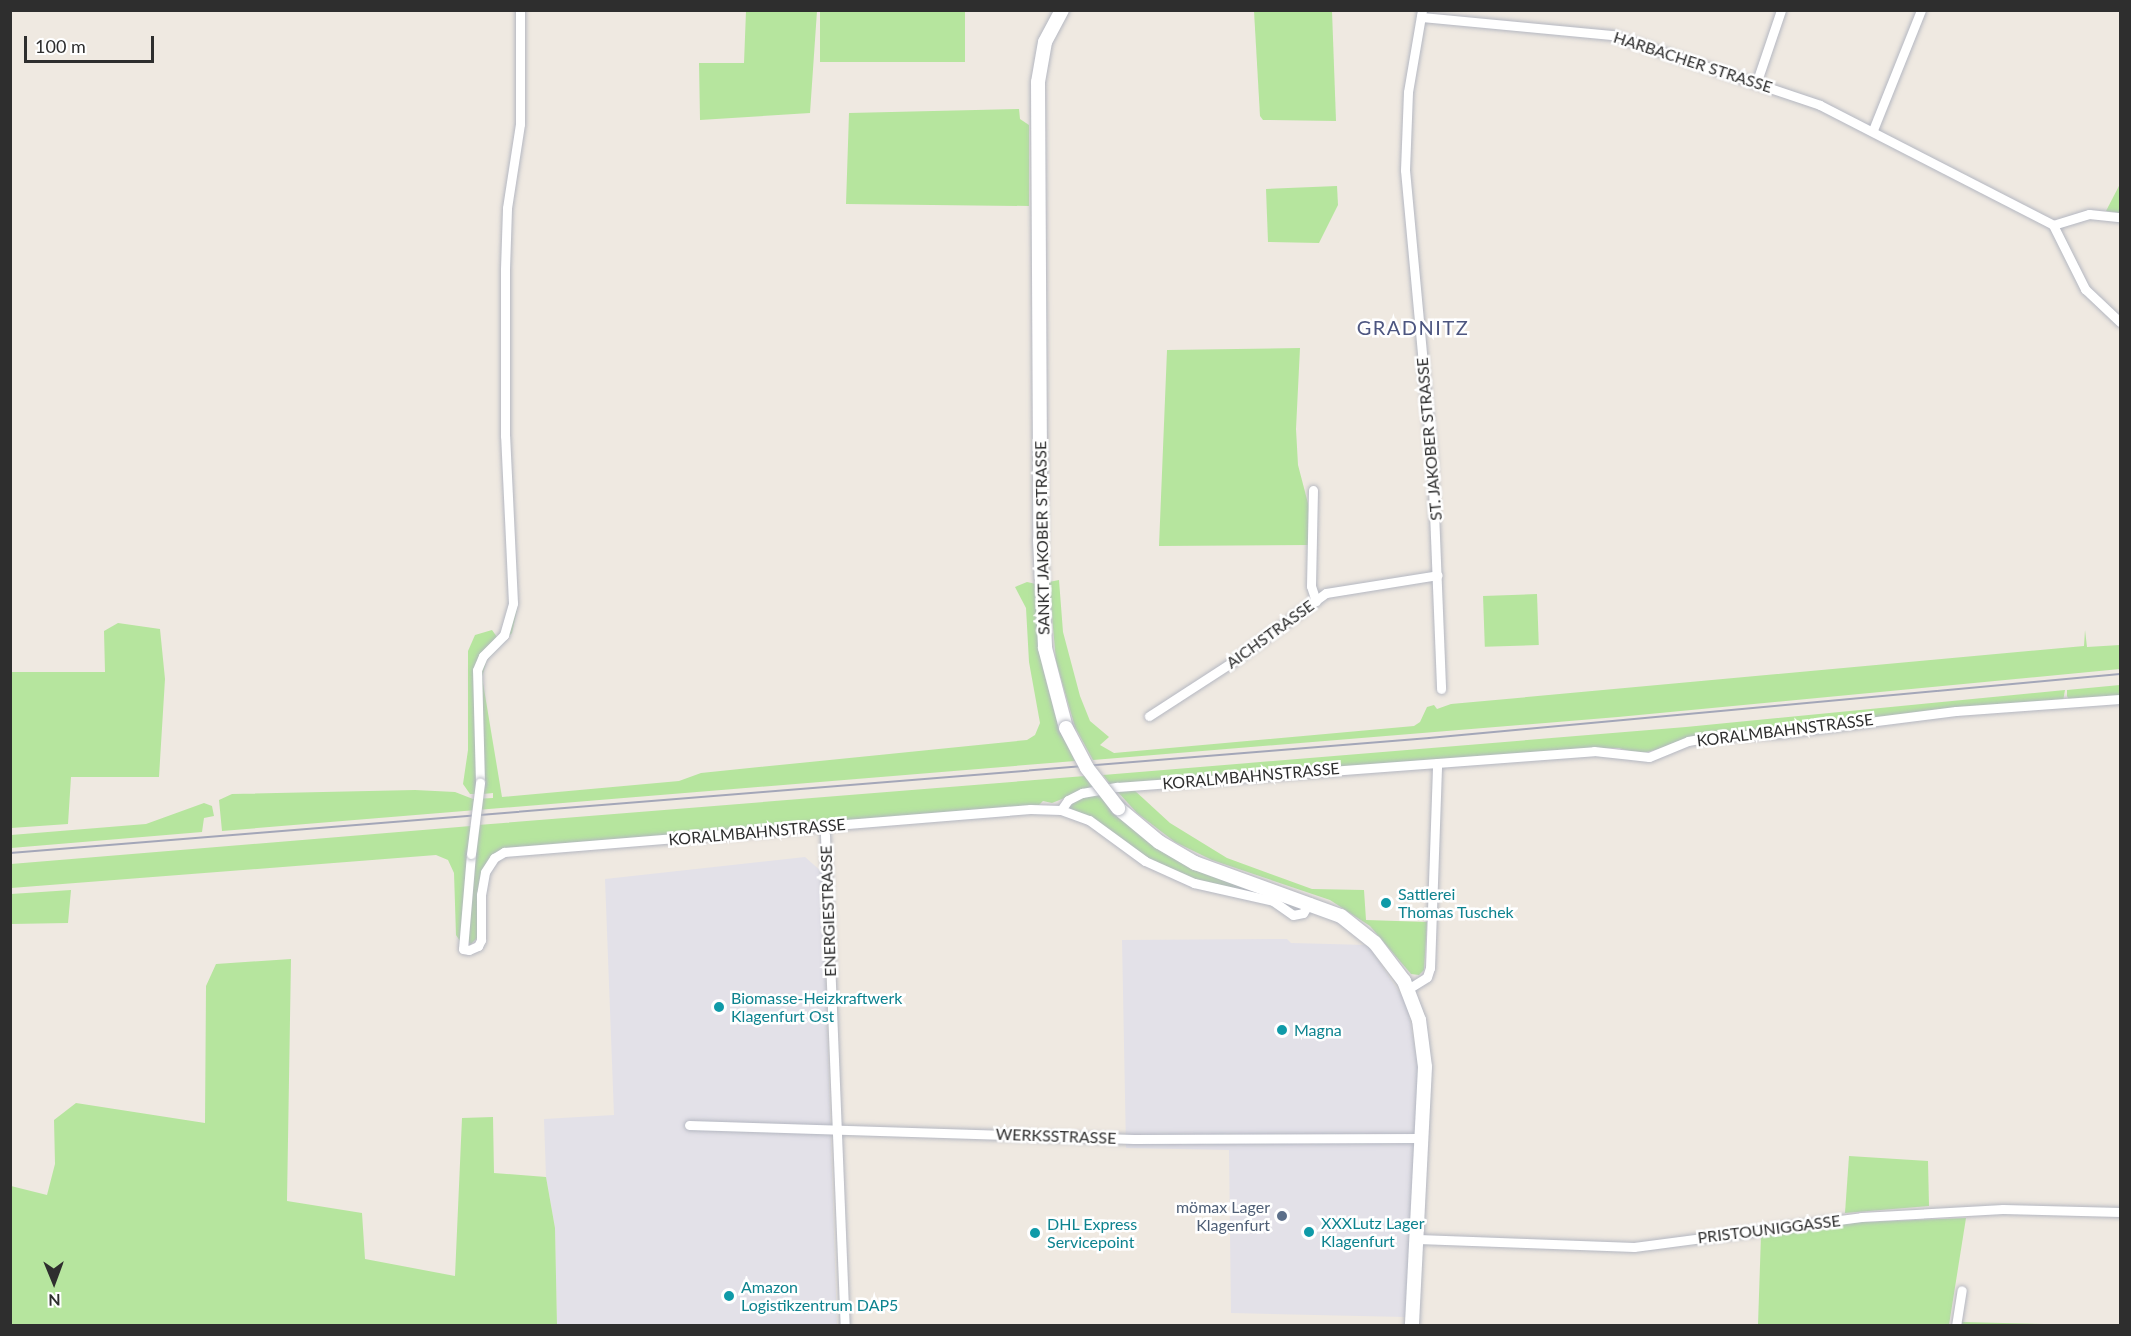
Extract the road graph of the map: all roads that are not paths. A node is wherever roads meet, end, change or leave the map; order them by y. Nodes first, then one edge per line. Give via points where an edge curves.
1 (520, 10) edge
2 (1062, 10) edge
3 (1781, 10) edge
4 (1921, 10) edge
5 (1421, 14) edge
6 (1756, 81) junction
7 (1873, 130) junction
8 (2121, 217) edge
9 (2053, 225) junction
10 (2121, 322) edge
11 (1312, 490) dead end
12 (1438, 575) junction
13 (1316, 601) junction
14 (1441, 689) dead end
15 (2121, 699) edge
16 (1149, 716) dead end
17 (1437, 763) junction
18 (1061, 810) junction
19 (825, 835) dead end
20 (1310, 902) junction
21 (1408, 989) junction
22 (689, 1125) dead end
23 (837, 1130) junction
24 (1423, 1138) junction
25 (2121, 1212) edge
26 (1418, 1239) junction
27 (1962, 1290) dead end
28 (845, 1326) edge
29 (1412, 1326) edge
30 (1956, 1326) edge

1 - 18 street, KORALMBAHNSTRASSE, bridge via 520,124 507,208 505,269 505,436 513,603 504,635 483,656 477,670 480,783 463,949 474,949 480,944 483,878 490,862 504,852 980,813
2 - 20 main road, SANKT JAKOBER STRASSE, bridge via 1045,42 1038,82 1040,540 1044,639 1066,728 1087,768 1118,808 1149,835 1184,858
3 - 6 street
4 - 7 street
5 - 6 street, HARBACHER STRASSE via 1598,32
5 - 12 street, ST. JAKOBER STRASSE via 1408,92 1405,170 1432,462
6 - 7 street, HARBACHER STRASSE
7 - 9 street, HARBACHER STRASSE
8 - 9 street via 2089,214
9 - 10 street via 2085,289
11 - 13 street via 1311,586
12 - 13 street, AICHSTRASSE via 1326,593
12 - 14 street, ST. JAKOBER STRASSE
13 - 16 street, AICHSTRASSE
15 - 17 street, KORALMBAHNSTRASSE via 1956,711 1782,733 1711,737 1688,741 1649,757 1604,751
17 - 18 street, KORALMBAHNSTRASSE via 1108,788 1077,795
17 - 21 street via 1430,968 1426,977
18 - 20 street via 1096,823 1138,856 1184,880 1273,901 1293,915 1303,913
19 - 23 street, ENERGIESTRASSE
20 - 21 main road, SANKT JAKOBER STRASSE via 1341,916 1367,935 1388,957
21 - 24 main road via 1424,1047
22 - 23 street, WERKSSTRASSE
23 - 24 street, WERKSSTRASSE via 1134,1139
23 - 28 street, ENERGIESTRASSE
24 - 26 main road
25 - 26 street, PRISTOUNIGGASSE via 2003,1209 1861,1217 1634,1246
26 - 29 main road
27 - 30 street

